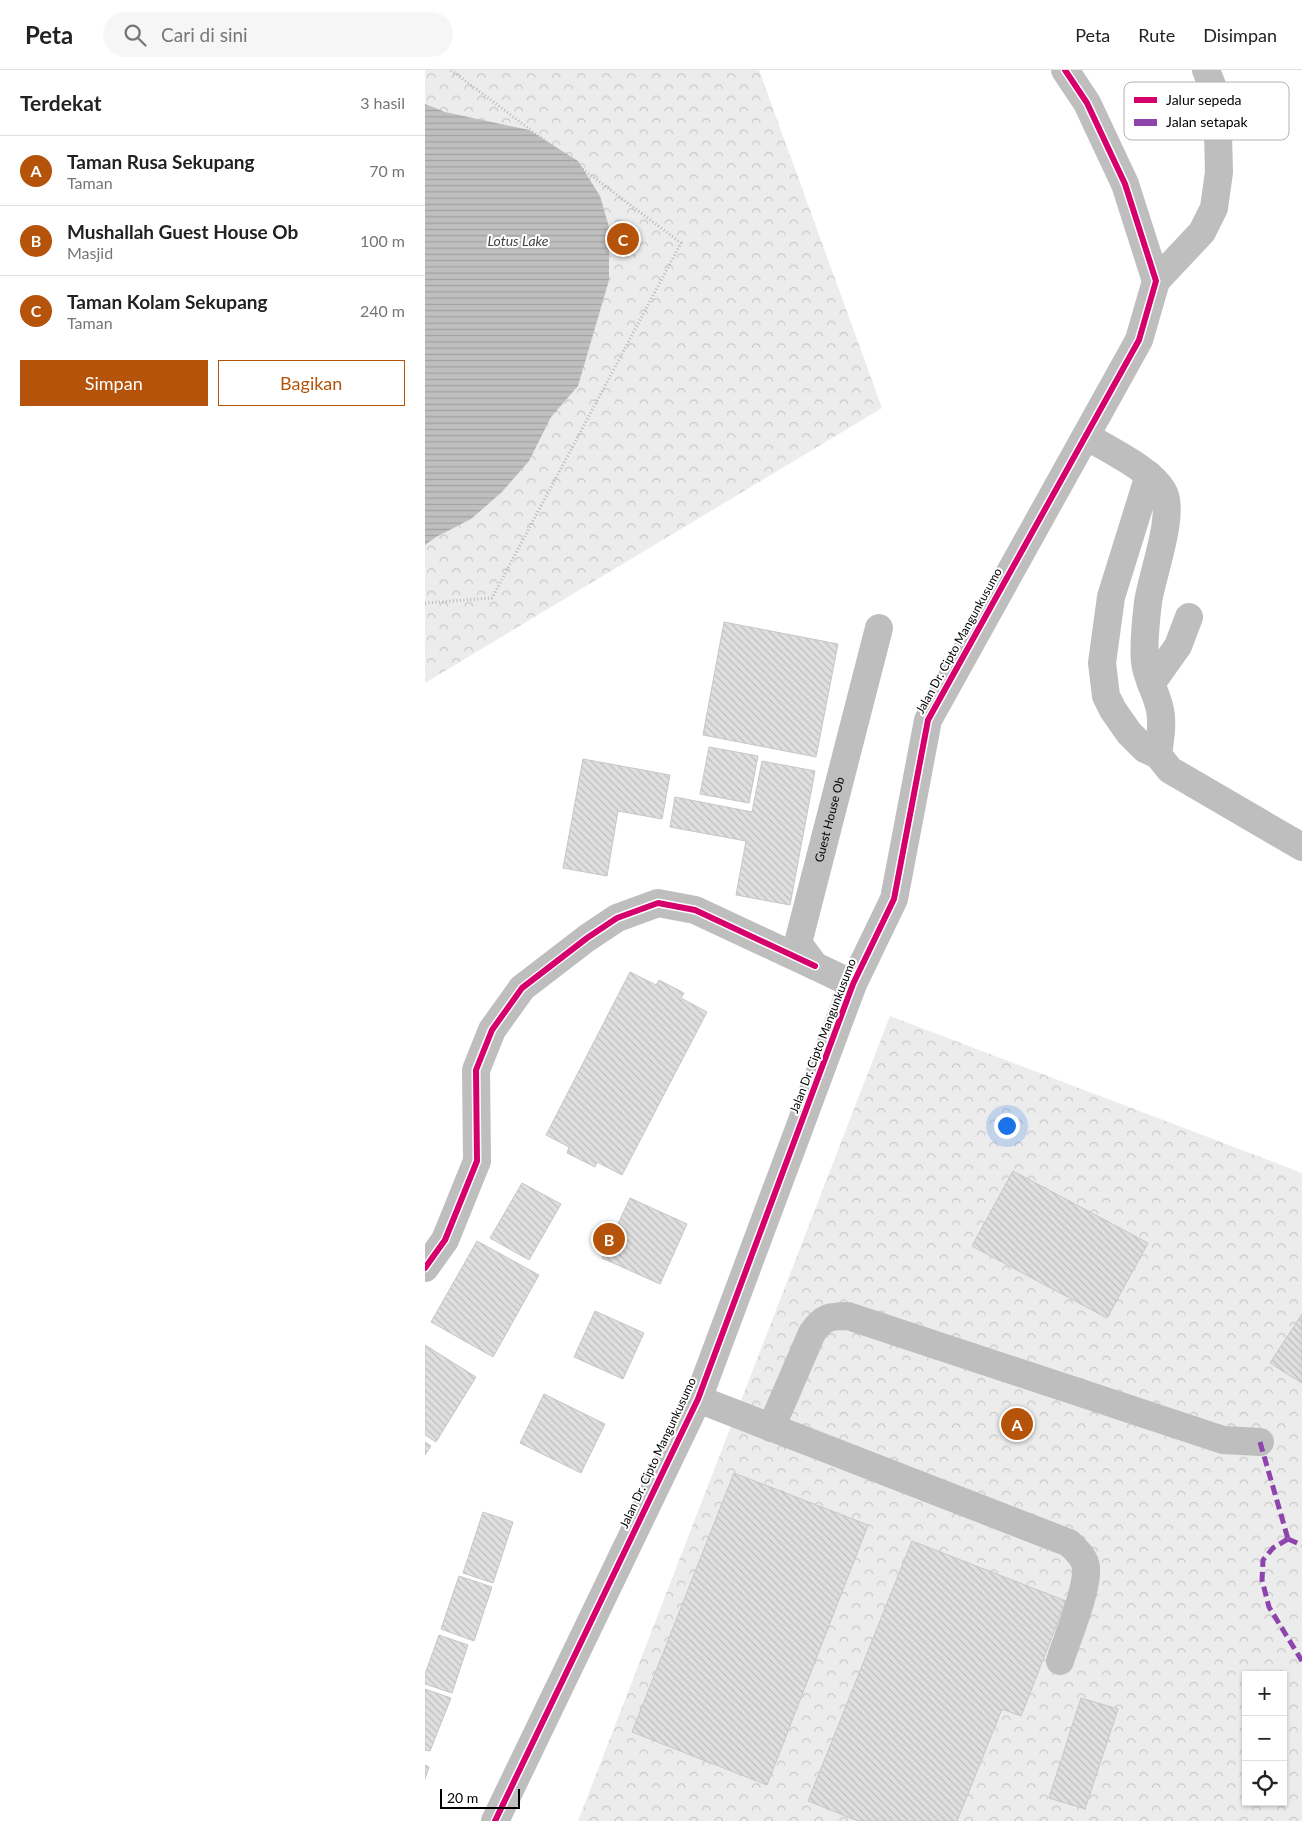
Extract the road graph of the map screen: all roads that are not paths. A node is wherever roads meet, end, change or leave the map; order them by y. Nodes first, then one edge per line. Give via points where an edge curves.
1 (1065, 70) edge
2 (1206, 70) edge
3 (1211, 82) edge
4 (1218, 140) edge
5 (1156, 281) junction
6 (1086, 436) junction
7 (1149, 475) junction
8 (1189, 617) dead end
9 (879, 628) dead end
10 (1151, 684) junction
11 (1158, 755) junction
12 (1302, 846) edge
13 (815, 966) junction
14 (853, 984) junction
15 (425, 1268) edge
16 (698, 1399) junction
17 (771, 1428) junction
18 (1260, 1442) dead end
19 (1060, 1661) dead end
20 (495, 1821) edge

1 - 5 street via 1087,103 1125,184
2 - 3 street
4 - 5 street via 1219,172 1214,208 1202,232
5 - 6 street, Jalan Dr. Cipto Mangunkusumo via 1139,340
6 - 7 street
6 - 14 street, Jalan Dr. Cipto Mangunkusumo via 927,720 894,899
7 - 10 street via 1163,491 1168,504 1149,600 1145,662
7 - 11 street via 1111,597 1102,663 1106,696 1113,710 1129,733 1145,749
8 - 10 street via 1178,646
9 - 13 street, Guest House Ob via 798,943
10 - 11 street via 1160,710
11 - 12 street via 1169,770
13 - 14 street, Guest House Ob
13 - 15 street via 695,910 658,903 617,918 529,982 492,1030 476,1070 477,1161 445,1240
14 - 16 street, Jalan Dr. Cipto Mangunkusumo
16 - 17 street
16 - 20 street, Jalan Dr. Cipto Mangunkusumo
17 - 18 street via 812,1332 821,1321 848,1316 1223,1440
17 - 19 street via 1069,1543 1081,1555 1086,1567 1084,1588

